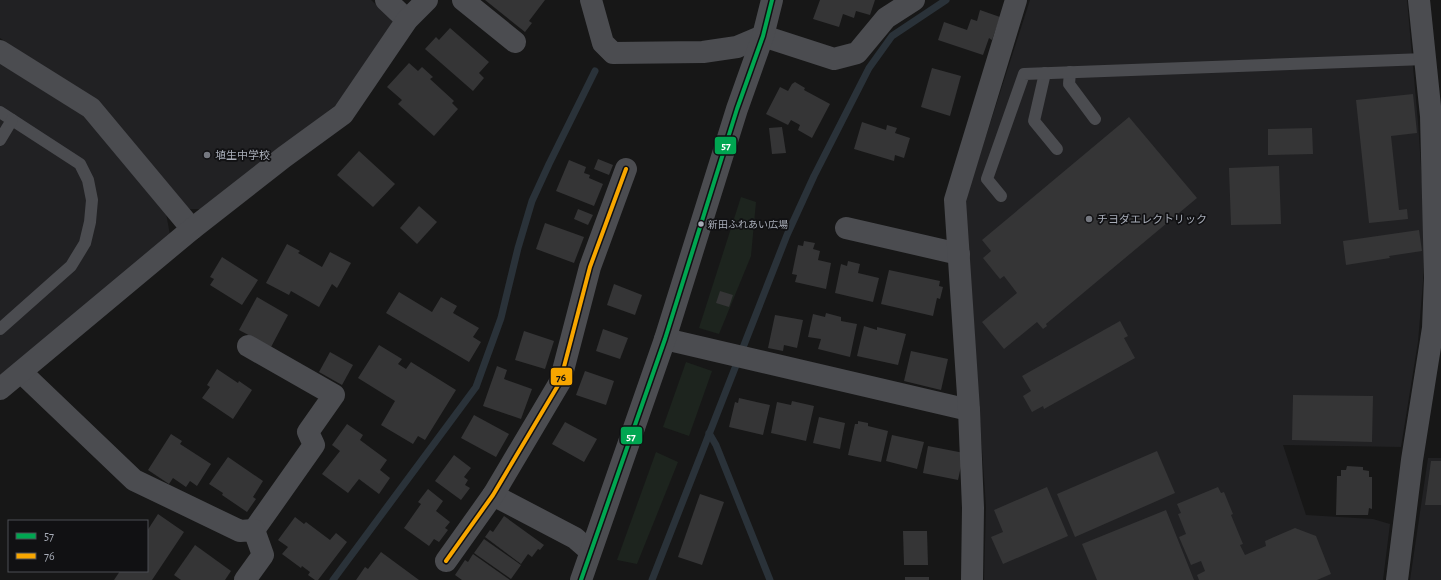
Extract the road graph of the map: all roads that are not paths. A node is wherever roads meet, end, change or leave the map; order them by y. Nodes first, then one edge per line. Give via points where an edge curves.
1 (386, 0) edge
2 (427, 0) edge
3 (463, 0) edge
4 (591, 0) edge
5 (772, 0) edge
6 (914, 0) edge
7 (1016, 0) edge
8 (1419, 0) edge
9 (407, 20) junction
10 (763, 36) junction
11 (515, 42) dead end
12 (0, 51) edge
13 (1425, 59) junction
14 (1070, 72) junction
15 (1045, 73) junction
16 (0, 112) edge
17 (1095, 119) dead end
18 (12, 120) junction
19 (0, 140) edge
20 (1057, 149) dead end
21 (626, 169) dead end
22 (1001, 196) dead end
23 (846, 228) dead end
24 (192, 229) junction
25 (959, 254) junction
26 (3, 322) edge
27 (1437, 328) edge
28 (665, 339) junction
29 (248, 346) dead end
30 (21, 372) junction
31 (0, 389) edge
32 (968, 410) junction
33 (493, 495) junction
34 (254, 530) junction
35 (590, 550) junction
36 (446, 561) dead end
37 (245, 580) edge
38 (581, 580) edge
39 (972, 580) edge
40 (1397, 580) edge

1 - 9 street
2 - 9 street
3 - 11 street
4 - 10 street via 603,43 613,53 703,52 737,47
5 - 10 street
6 - 10 street via 886,18 857,53 834,59
7 - 25 street via 955,200
8 - 13 street
9 - 24 street via 343,114 284,156
10 - 28 street via 735,116
12 - 24 street via 91,108
13 - 14 lane
13 - 27 street via 1431,116
14 - 15 lane
14 - 17 lane via 1069,84
15 - 20 lane via 1034,121
15 - 22 lane via 1024,74 987,179
16 - 18 lane
18 - 19 lane
18 - 26 lane via 80,164 88,180 92,200 85,243 70,266
21 - 33 street via 590,267 560,382
23 - 25 street
24 - 30 street
25 - 32 street
27 - 40 street via 1412,460
28 - 32 street
28 - 35 street
29 - 34 street via 334,395 308,432 314,445
30 - 31 street
30 - 34 street via 134,480 240,532
32 - 39 street via 973,508
33 - 35 street via 575,538
33 - 36 street
34 - 37 street via 263,555
35 - 38 street

